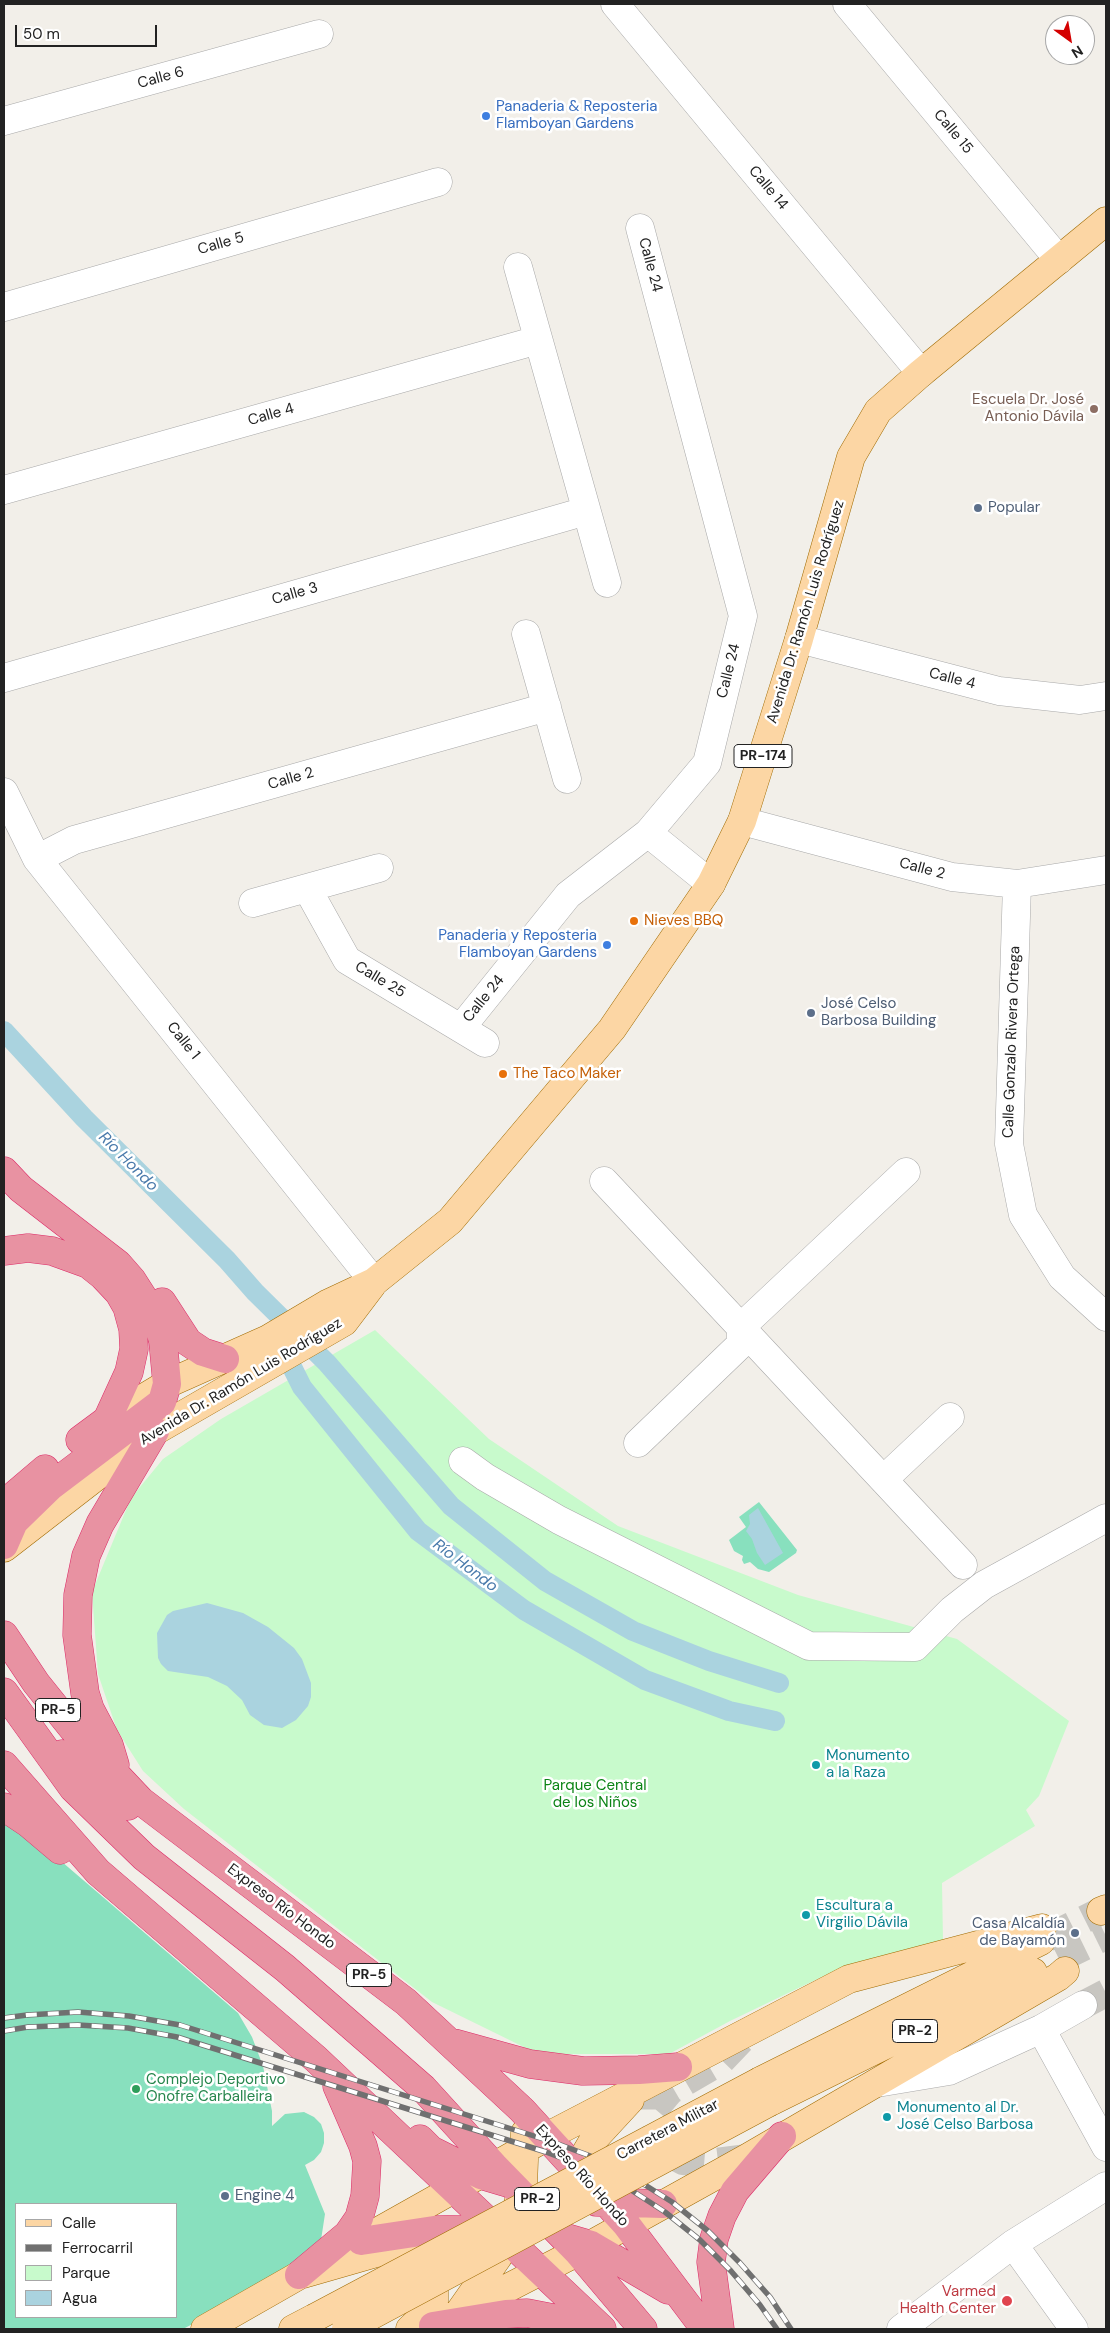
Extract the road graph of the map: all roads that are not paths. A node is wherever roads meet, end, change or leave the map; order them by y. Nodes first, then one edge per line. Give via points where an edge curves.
1 (615, 4) edge
2 (847, 4) edge
3 (319, 34) dead end
4 (4, 121) edge
5 (438, 182) dead end
6 (1106, 221) edge
7 (640, 228) dead end
8 (1059, 260) junction
9 (518, 266) dead end
10 (4, 307) edge
11 (538, 340) junction
12 (921, 373) junction
13 (4, 490) edge
14 (586, 511) junction
15 (607, 584) dead end
16 (526, 634) dead end
17 (800, 640) junction
18 (4, 678) edge
19 (1106, 696) edge
20 (547, 707) junction
21 (567, 779) dead end
22 (4, 792) edge
23 (742, 820) junction
24 (648, 833) junction
25 (37, 858) junction
26 (379, 868) dead end
27 (1106, 870) edge
28 (711, 884) junction
29 (1017, 884) junction
30 (307, 888) junction
31 (253, 903) dead end
32 (460, 1028) junction
33 (485, 1043) dead end
34 (5, 1172) edge
35 (906, 1172) dead end
36 (604, 1181) dead end
37 (4, 1251) edge
38 (374, 1282) junction
39 (335, 1313) junction
40 (1106, 1317) edge
41 (741, 1327) junction
42 (225, 1359) junction
43 (167, 1384) junction
44 (950, 1417) dead end
45 (107, 1420) junction
46 (155, 1431) junction
47 (638, 1442) dead end
48 (463, 1462) dead end
49 (884, 1479) junction
50 (4, 1504) edge
51 (1106, 1518) edge
52 (4, 1546) edge
53 (963, 1564) dead end
54 (4, 1634) edge
55 (4, 1692) edge
56 (30, 1726) junction
57 (4, 1764) edge
58 (120, 1780) junction
59 (4, 1807) edge
60 (177, 1829) junction
61 (98, 1872) junction
62 (1053, 1949) junction
63 (1083, 2005) tunnel mouth
64 (1041, 2029) junction
65 (451, 2042) junction
66 (678, 2067) junction
67 (329, 2072) junction
68 (647, 2083) junction
69 (875, 2084) junction
70 (765, 2092) junction
71 (782, 2136) junction
72 (537, 2142) junction
73 (1106, 2147) edge
74 (577, 2168) junction
75 (506, 2181) junction
76 (1106, 2186) edge
77 (455, 2189) junction
78 (570, 2198) junction
79 (607, 2203) junction
80 (663, 2204) junction
81 (626, 2224) junction
82 (504, 2234) junction
83 (361, 2241) junction
84 (1013, 2244) junction
85 (566, 2254) junction
86 (299, 2276) junction
87 (681, 2298) junction
88 (458, 2314) junction
89 (304, 2324) edge
90 (423, 2328) edge
91 (601, 2328) edge
92 (205, 2329) edge
93 (346, 2329) edge
94 (643, 2329) edge
95 (705, 2329) edge
96 (720, 2329) edge
97 (901, 2329) edge
98 (1074, 2329) edge

1 - 12 street, Calle 14
2 - 8 street, Calle 15
3 - 4 street, Calle 6
5 - 10 street, Calle 5
6 - 8 main road, Avenida Dr. Ramón Luis Rodríguez / PR-174
7 - 24 street, Calle 24 via 743,616 707,763
8 - 12 main road, Avenida Dr. Ramón Luis Rodríguez / PR-174
9 - 11 street
11 - 13 street, Calle 4
11 - 14 street
12 - 17 main road, Avenida Dr. Ramón Luis Rodríguez / PR-174 via 878,412 852,457
14 - 15 street
14 - 18 street, Calle 3
16 - 20 street
17 - 19 street, Calle 4 via 999,691 1080,700
17 - 23 main road, Avenida Dr. Ramón Luis Rodríguez / PR-174
20 - 21 street
20 - 25 street, Calle 2 via 74,840
22 - 25 street, Calle 1
23 - 28 main road, Avenida Dr. Ramón Luis Rodríguez / PR-174
23 - 29 street, Calle 2 via 952,878
24 - 28 street
24 - 32 street, Calle 24 via 568,895
25 - 38 street, Calle 1
26 - 30 street
27 - 29 street, Calle 2
28 - 38 main road, Avenida Dr. Ramón Luis Rodríguez / PR-174 via 612,1028 450,1221
29 - 40 street, Calle Gonzalo Rivera Ortega via 1009,1144 1023,1215 1062,1277
30 - 31 street
30 - 32 street, Calle 25 via 347,960
32 - 33 street, Calle 25
34 - 42 highway via 24,1181 133,1265 188,1342 203,1352
34 - 43 highway via 118,1264 132,1280 157,1320 163,1341
35 - 41 street
36 - 41 street
37 - 45 highway via 28,1248 64,1255 88,1264 119,1293 133,1329 134,1349 121,1393
38 - 39 main road, Avenida Dr. Ramón Luis Rodríguez
39 - 42 main road, Avenida Dr. Ramón Luis Rodríguez
39 - 46 main road, Avenida Dr. Ramón Luis Rodríguez via 272,1365
41 - 47 street via 741,1344
41 - 49 street
42 - 43 main road, Avenida Dr. Ramón Luis Rodríguez
43 - 45 main road, Avenida Dr. Ramón Luis Rodríguez
43 - 52 highway via 162,1402 51,1486 14,1522
44 - 49 street
45 - 50 highway, Avenida Dr. Ramón Luis Rodríguez
46 - 52 main road, Avenida Dr. Ramón Luis Rodríguez
46 - 58 highway via 97,1532 80,1578 76,1611 85,1693 109,1744
48 - 51 street via 559,1520 809,1646 915,1647 952,1610 984,1585
49 - 53 street
54 - 58 highway, Expreso Río Hondo / PR-5 via 36,1683
55 - 56 highway
56 - 60 highway via 117,1802
56 - 75 highway via 73,1788 144,1857 285,1968 424,2088
57 - 61 highway
58 - 60 highway, Expreso Río Hondo / PR-5
59 - 61 highway via 70,1859
60 - 65 highway, Expreso Río Hondo / PR-5 via 406,2002
61 - 67 highway
62 - 66 main road via 850,1979
62 - 69 main road via 1058,1977
62 - 70 main road, Carretera Militar / PR-2
63 - 64 street
64 - 69 street via 949,2071
64 - 73 street
65 - 66 highway via 530,2064 583,2072
65 - 72 highway, Expreso Río Hondo / PR-5 via 522,2110
66 - 68 main road
67 - 75 highway via 361,2085 431,2150
67 - 77 highway
67 - 86 highway via 363,2146 367,2161 365,2196 359,2218 348,2234
68 - 72 main road
68 - 74 main road via 594,2138
69 - 71 main road
70 - 89 main road, Carretera Militar / PR-2, bridge
70 - 93 main road, Carretera Militar / PR-2, bridge
71 - 80 main road
71 - 96 highway via 735,2191 714,2239 711,2262
72 - 74 highway, Expreso Río Hondo / PR-5
72 - 75 main road
74 - 78 main road
74 - 79 highway, Expreso Río Hondo / PR-5
75 - 77 main road
75 - 78 highway
75 - 82 main road
75 - 85 highway
76 - 84 street
77 - 82 highway
77 - 83 main road
78 - 79 highway
78 - 85 main road
79 - 80 highway
79 - 81 highway, Expreso Río Hondo / PR-5
80 - 81 main road
81 - 85 main road
81 - 87 highway, Expreso Río Hondo / PR-5
82 - 83 highway via 434,2230
82 - 85 highway
82 - 85 highway
82 - 88 main road via 498,2257
83 - 86 main road
84 - 97 street
84 - 98 street
85 - 87 highway
85 - 88 main road
85 - 91 highway via 563,2294
85 - 94 highway
86 - 90 main road via 376,2253 402,2250 419,2262 434,2292 434,2302
86 - 92 main road
87 - 95 highway, Expreso Río Hondo / PR-5
88 - 90 main road
90 - 91 highway via 527,2313

